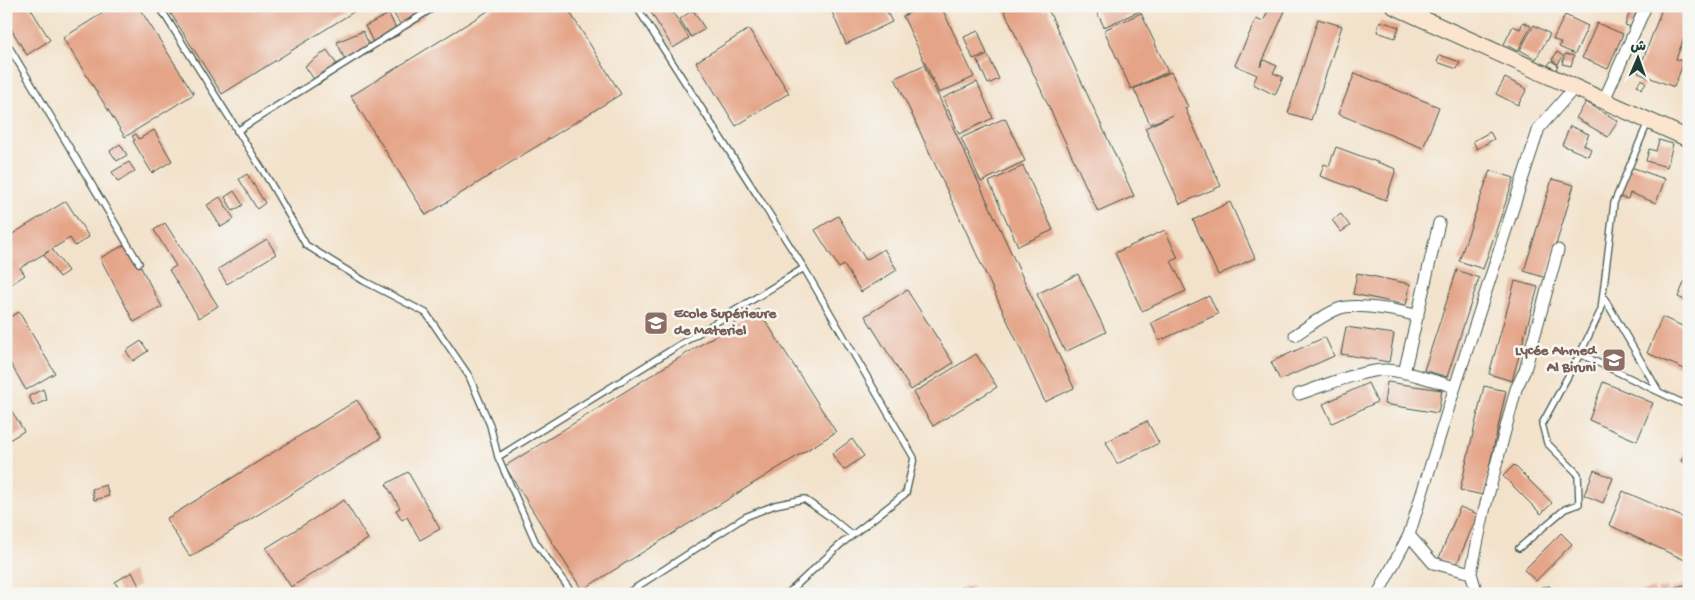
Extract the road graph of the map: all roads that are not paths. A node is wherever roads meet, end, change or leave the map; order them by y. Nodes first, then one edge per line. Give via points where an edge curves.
1 (159, 6) edge
2 (436, 6) edge
3 (636, 6) edge
4 (1646, 6) edge
5 (1403, 8) edge
6 (6, 42) edge
7 (1575, 87) junction
8 (1604, 100) junction
9 (1649, 121) junction
10 (237, 131) junction
11 (1689, 139) edge
12 (1439, 223) dead end
13 (1558, 250) dead end
14 (139, 263) dead end
15 (804, 268) junction
16 (1603, 296) junction
17 (1418, 316) junction
18 (1295, 334) dead end
19 (1580, 354) junction
20 (1404, 373) junction
21 (1455, 387) junction
22 (1659, 392) junction
23 (1299, 394) dead end
24 (1689, 406) edge
25 (498, 457) junction
26 (852, 535) junction
27 (1409, 535) junction
28 (1519, 548) dead end
29 (1471, 573) junction
30 (573, 594) edge
31 (626, 594) edge
32 (787, 594) edge
33 (1380, 594) edge
34 (1477, 594) edge

1 - 10 lane
2 - 10 lane
3 - 15 lane
4 - 8 street
5 - 7 main road
6 - 14 lane
7 - 8 main road
7 - 21 street via 1540,128
8 - 9 main road
9 - 11 main road
9 - 16 lane via 1614,203
10 - 25 lane via 306,245 364,281 426,313 469,376 490,425
12 - 17 street
13 - 29 street via 1491,479
15 - 25 lane
15 - 26 lane via 914,458 906,493
16 - 19 lane via 1601,310
16 - 22 lane
17 - 18 street via 1358,306 1339,308
17 - 20 street
19 - 22 lane
19 - 28 lane via 1542,424 1547,443 1578,474 1579,504 1565,509
20 - 21 street
20 - 23 street via 1386,370 1364,373
21 - 27 street
22 - 24 lane
25 - 30 lane via 536,543
26 - 31 lane via 804,499 775,505 745,517
26 - 32 lane
27 - 29 street via 1433,564
27 - 33 street
29 - 34 street

